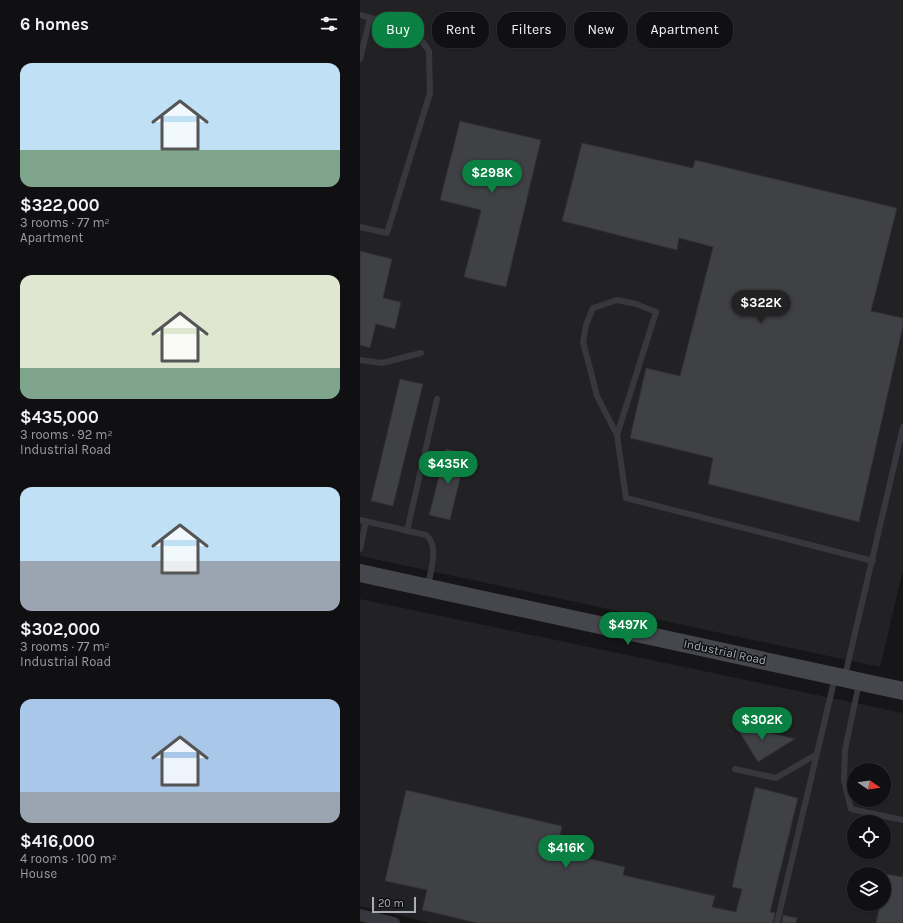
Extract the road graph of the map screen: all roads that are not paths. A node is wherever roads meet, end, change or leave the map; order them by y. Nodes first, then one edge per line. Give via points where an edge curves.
1 (360, 15) edge
2 (370, 18) junction
3 (360, 59) edge
4 (360, 227) edge
5 (422, 353) dead end
6 (360, 360) edge
7 (438, 399) dead end
8 (903, 427) edge
9 (617, 435) junction
10 (363, 521) edge
11 (407, 531) junction
12 (360, 549) edge
13 (873, 560) junction
14 (360, 573) edge
15 (427, 587) junction
16 (847, 678) junction
17 (903, 691) edge
18 (817, 754) junction
19 (734, 769) dead end
20 (903, 820) edge
21 (360, 915) edge
22 (394, 923) edge
23 (777, 923) edge

1 - 2 lane
2 - 3 lane
2 - 4 lane via 417,34 429,51 430,93 387,233
5 - 6 lane via 382,363
7 - 11 lane
8 - 13 lane
9 - 9 lane via 656,312 617,300 594,308 586,325 583,342 597,396
9 - 13 lane via 626,498
10 - 11 lane
10 - 12 lane
11 - 15 lane via 426,535 433,544
13 - 16 lane
14 - 15 main road, Industrial Road
15 - 16 main road, Industrial Road
16 - 17 main road, Industrial Road
16 - 18 lane
16 - 20 lane via 844,780 851,808
18 - 19 lane via 776,778
18 - 23 lane
21 - 22 street

